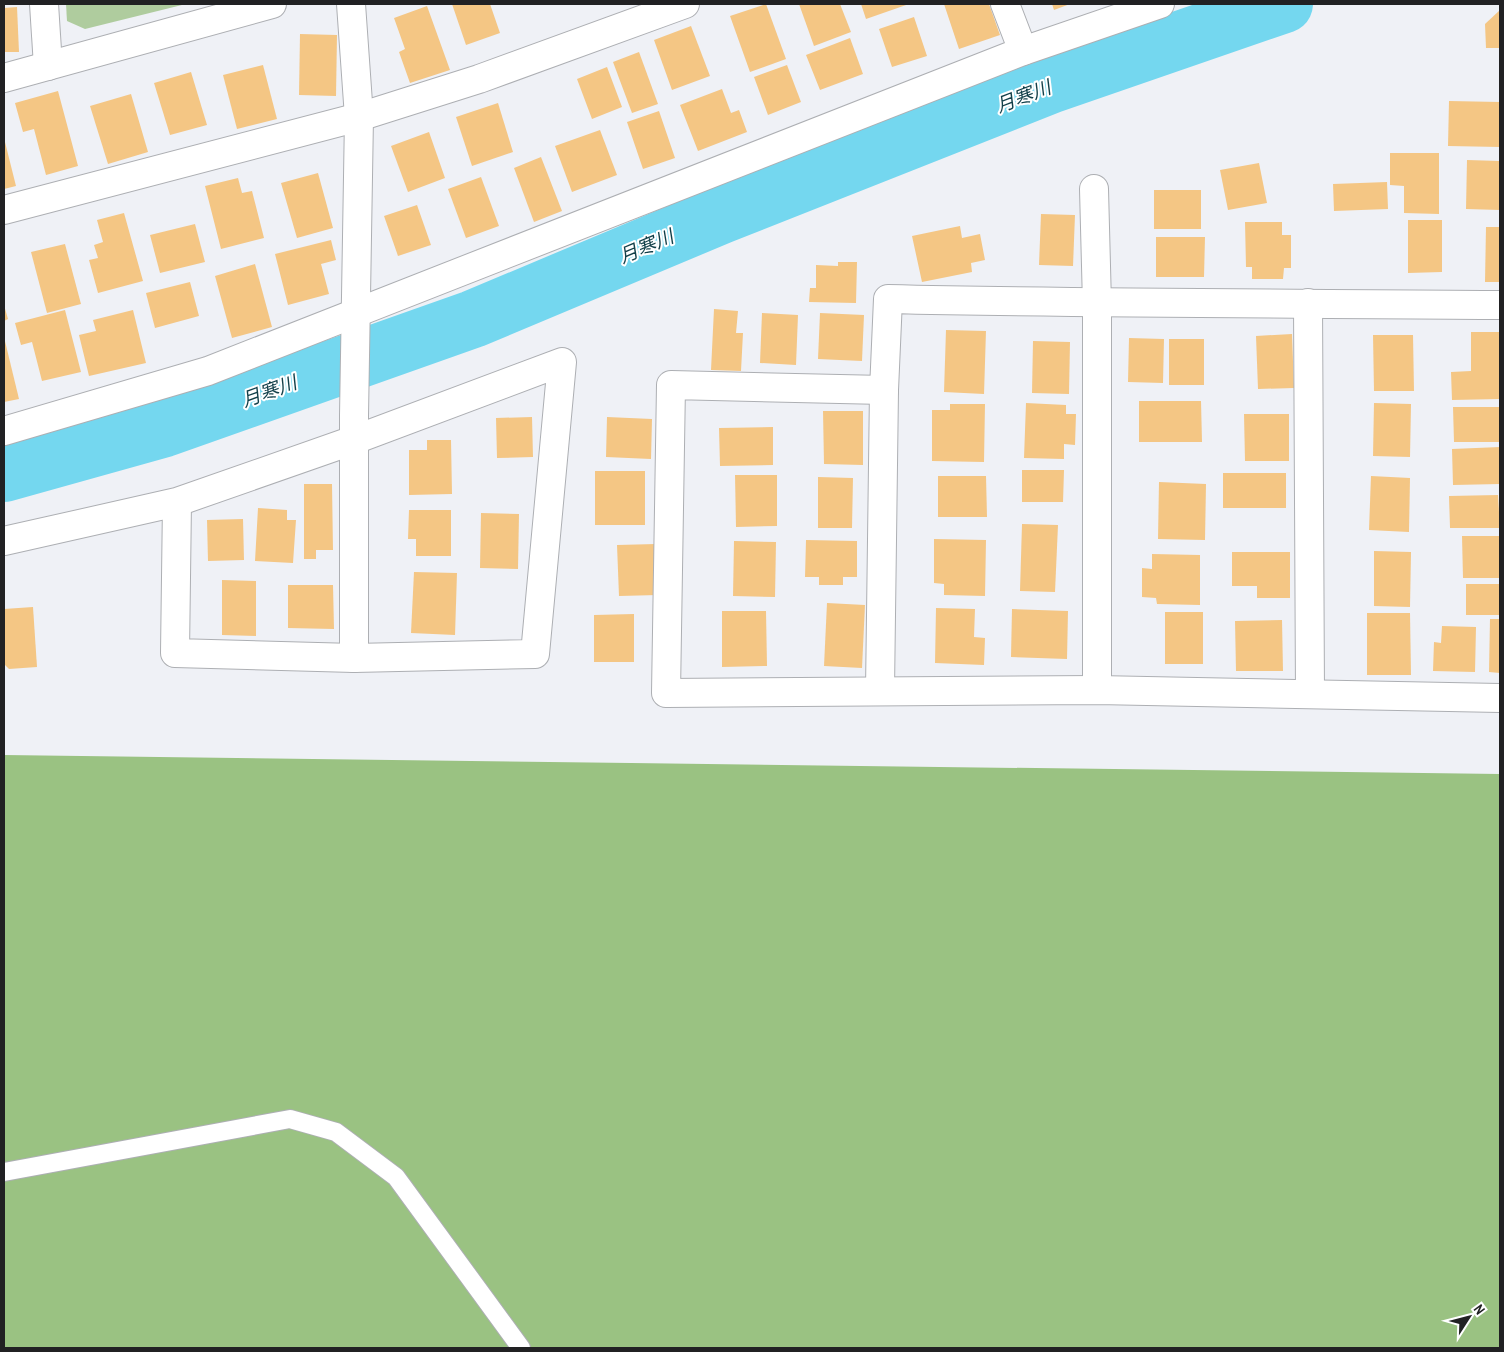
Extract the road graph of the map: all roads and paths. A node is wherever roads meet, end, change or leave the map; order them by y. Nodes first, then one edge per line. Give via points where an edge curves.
1 (44, 4) edge
2 (272, 4) edge
3 (351, 4) edge
4 (685, 4) edge
5 (1005, 4) edge
6 (1160, 4) edge
7 (1022, 51) junction
8 (48, 66) junction
9 (4, 78) edge
10 (359, 117) junction
11 (1094, 189) dead end
12 (4, 210) edge
13 (1308, 303) junction
14 (1097, 304) junction
15 (1500, 306) edge
16 (355, 315) junction
17 (884, 390) junction
18 (354, 428) junction
19 (4, 431) edge
20 (177, 502) junction
21 (4, 540) edge
22 (354, 658) junction
23 (880, 690) junction
24 (1097, 690) junction
25 (1310, 692) junction
26 (1500, 698) edge
27 (4, 1172) edge
28 (521, 1348) edge

1 - 8 street
2 - 8 street
3 - 10 street
4 - 10 street via 479,79
5 - 7 street
6 - 7 street
7 - 16 street
8 - 9 street
10 - 12 street
10 - 16 street
11 - 14 street
13 - 14 street
13 - 15 street
13 - 25 street
14 - 17 street via 888,299
14 - 24 street
16 - 18 street
16 - 19 street via 208,372
17 - 23 street
17 - 23 street via 672,385 666,692
18 - 20 street
18 - 22 street
18 - 22 street via 562,362 535,654
20 - 21 street
20 - 22 street via 174,653
23 - 24 street
24 - 25 street
25 - 26 street
27 - 28 lane via 290,1119 336,1132 396,1177

